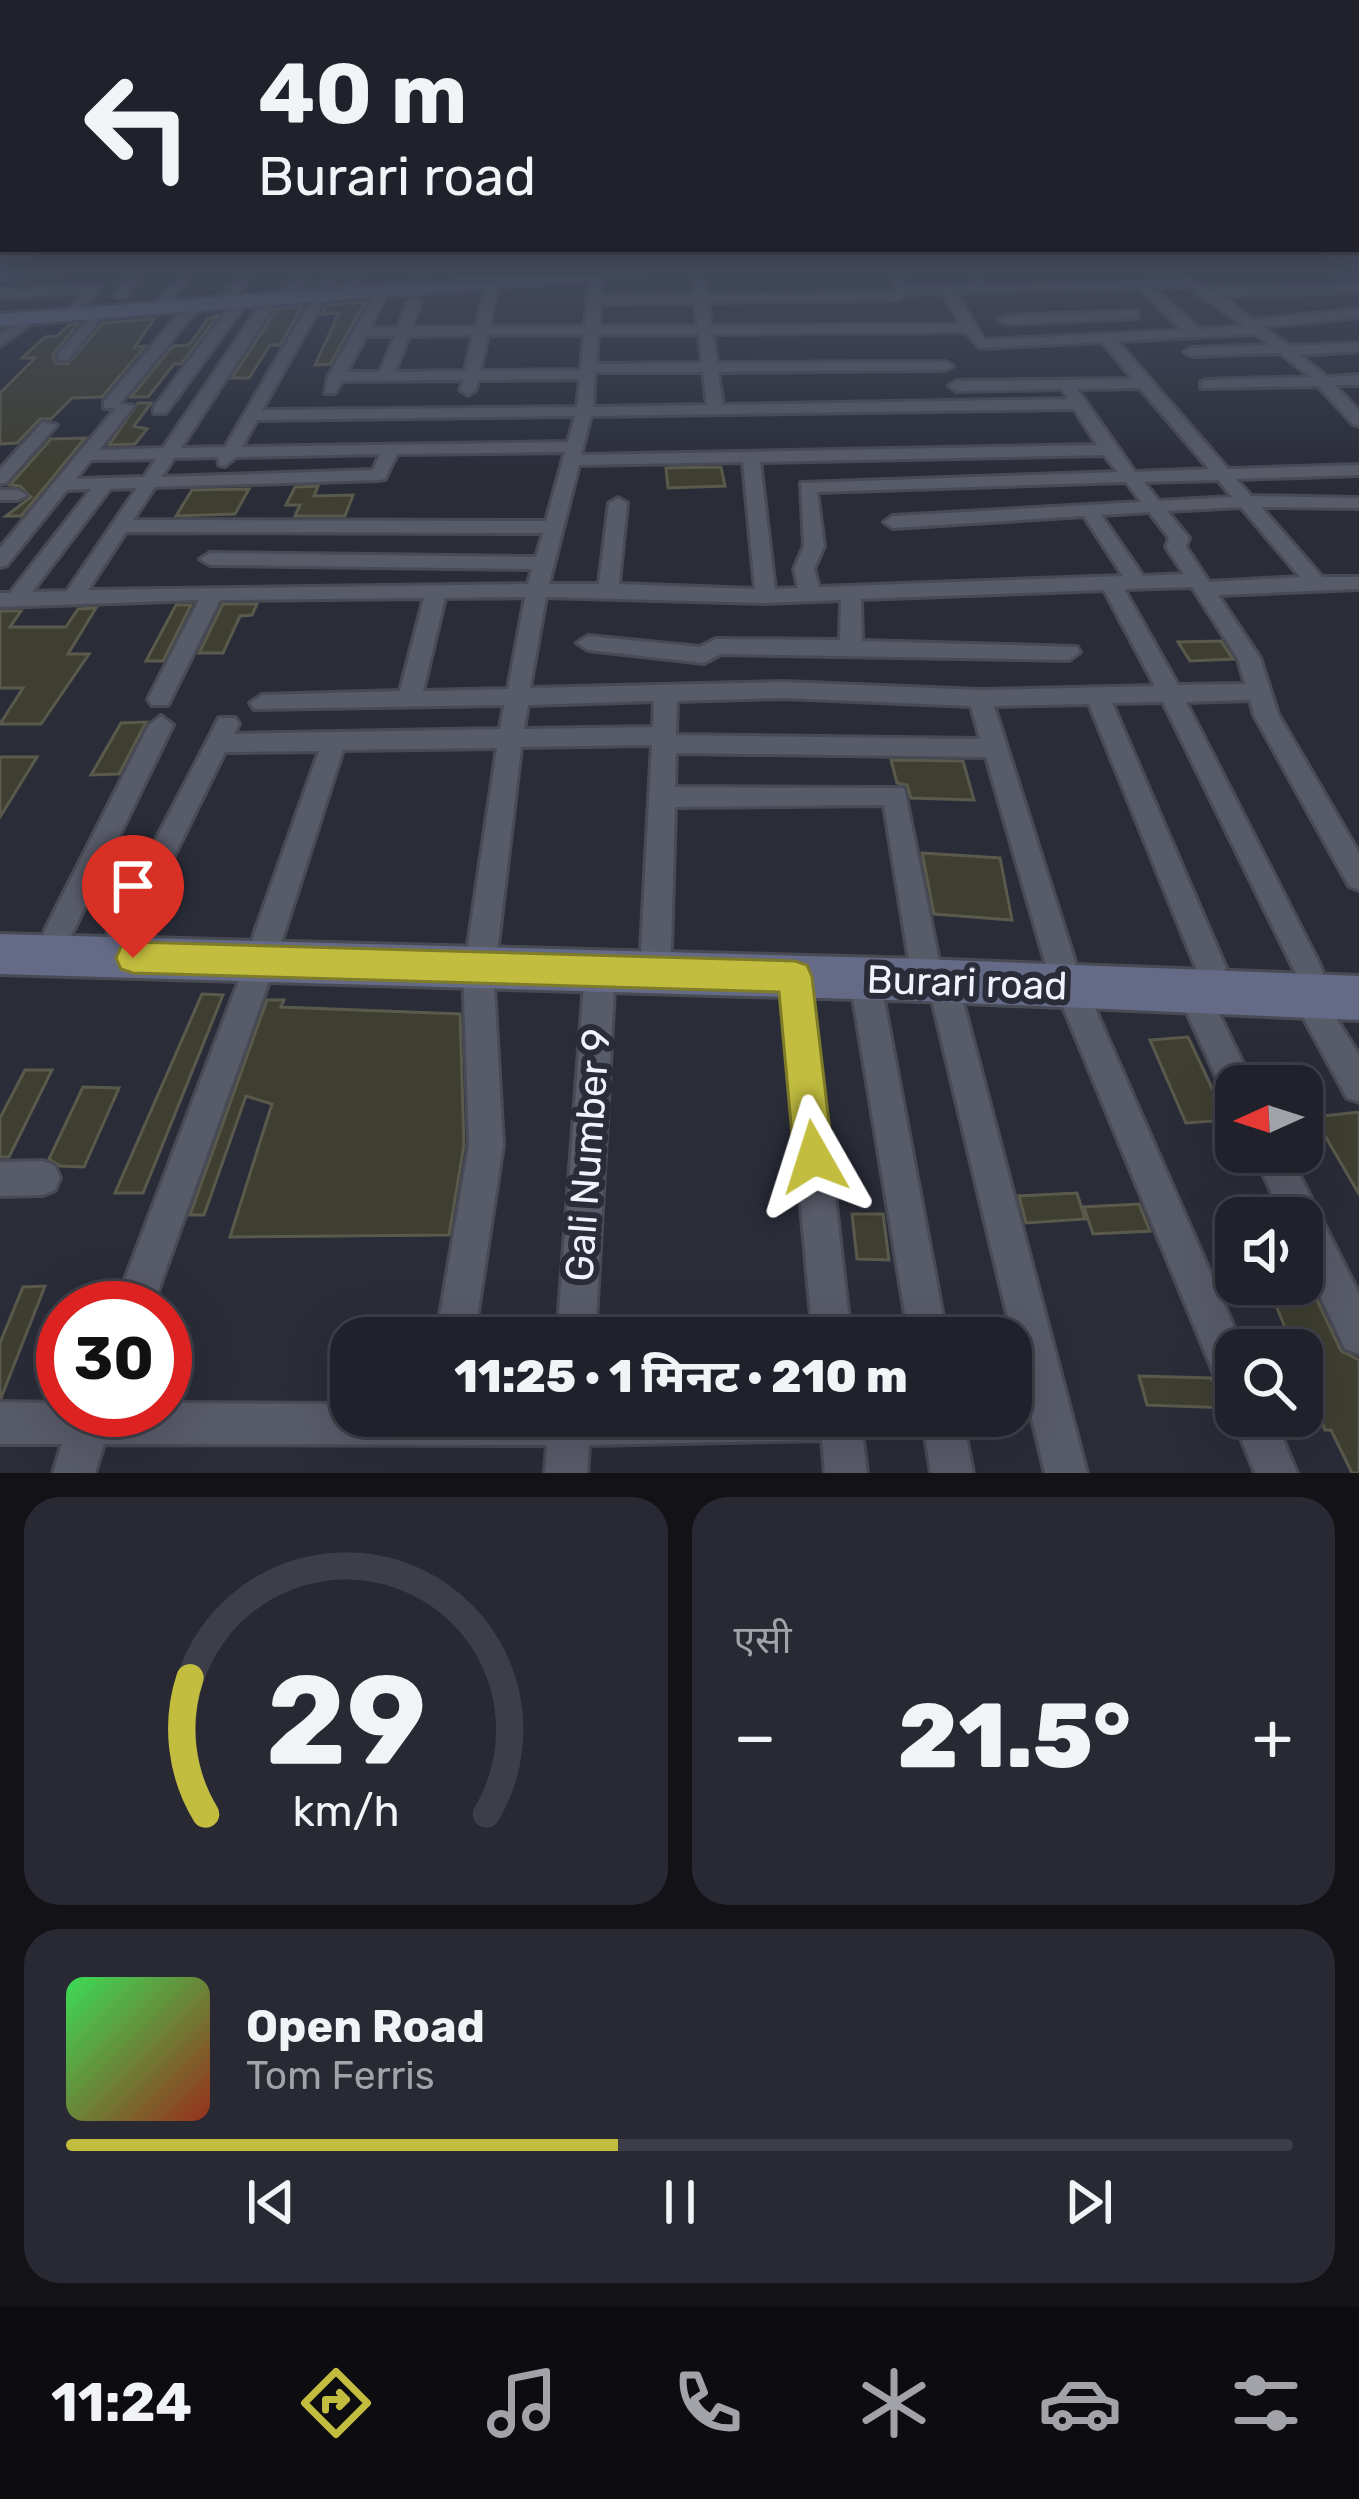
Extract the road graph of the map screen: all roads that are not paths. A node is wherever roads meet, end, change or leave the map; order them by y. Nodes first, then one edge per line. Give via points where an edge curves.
1 (78, 339) edge
2 (168, 339) edge
3 (208, 339) edge
4 (251, 339) edge
5 (295, 339) edge
6 (357, 339) edge
7 (401, 339) edge
8 (480, 339) edge
9 (593, 339) edge
10 (707, 339) edge
11 (820, 339) edge
12 (977, 339) edge
13 (1090, 339) edge
14 (1107, 339) edge
15 (1271, 339) edge
16 (980, 344) junction
17 (1359, 346) edge
18 (1286, 350) junction
19 (1191, 352) dead end
20 (63, 357) dead end
21 (712, 367) junction
22 (828, 367) junction
23 (590, 371) junction
24 (472, 375) junction
25 (951, 375) junction
26 (1072, 376) junction
27 (336, 377) junction
28 (386, 377) junction
29 (1359, 380) edge
30 (1148, 382) junction
31 (1321, 382) junction
32 (1206, 385) dead end
33 (1081, 404) junction
34 (967, 406) junction
35 (844, 408) junction
36 (585, 409) junction
37 (160, 410) dead end
38 (716, 410) junction
39 (462, 411) junction
40 (319, 414) junction
41 (250, 416) junction
42 (1359, 421) edge
43 (49, 425) dead end
44 (392, 449) junction
45 (1109, 451) junction
46 (172, 453) junction
47 (229, 453) junction
48 (574, 453) junction
49 (86, 455) junction
50 (751, 458) junction
51 (1359, 470) edge
52 (1224, 472) junction
53 (1127, 475) junction
54 (0, 479) edge
55 (217, 479) junction
56 (153, 482) junction
57 (105, 483) junction
58 (62, 484) junction
59 (1250, 501) junction
60 (618, 503) dead end
61 (1359, 503) edge
62 (1155, 506) junction
63 (1090, 512) junction
64 (893, 522) dead end
65 (119, 526) junction
66 (554, 527) junction
67 (210, 559) dead end
68 (0, 561) edge
69 (544, 563) junction
70 (1316, 583) junction
71 (1359, 583) edge
72 (1138, 584) junction
73 (1112, 585) junction
74 (1200, 585) junction
75 (608, 590) junction
76 (213, 593) junction
77 (436, 593) junction
78 (536, 593) junction
79 (810, 594) junction
80 (851, 594) junction
81 (766, 596) junction
82 (73, 597) junction
83 (8, 599) edge
84 (588, 643) dead end
85 (851, 648) junction
86 (1069, 652) dead end
87 (1257, 692) junction
88 (1168, 693) junction
89 (666, 696) junction
90 (1097, 696) junction
91 (980, 698) junction
92 (517, 699) junction
93 (409, 701) junction
94 (262, 703) dead end
95 (509, 739) junction
96 (665, 740) junction
97 (334, 741) junction
98 (996, 748) junction
99 (663, 797) junction
100 (1359, 878) edge
101 (0, 934) edge
102 (57, 935) junction
103 (120, 937) junction
104 (656, 950) junction
105 (264, 951) junction
106 (0, 954) edge
107 (481, 957) junction
108 (600, 972) junction
109 (933, 972) junction
110 (1359, 974) edge
111 (1065, 976) junction
112 (795, 977) junction
113 (865, 979) junction
114 (1202, 979) junction
115 (1308, 985) junction
116 (1359, 998) edge
117 (1231, 1065) edge
118 (1359, 1086) edge
119 (1280, 1173) edge
120 (43, 1178) dead end
121 (0, 1179) edge
122 (143, 1281) edge
123 (458, 1317) edge
124 (577, 1317) edge
125 (830, 1317) edge
126 (924, 1317) edge
127 (1215, 1330) edge
128 (1359, 1335) edge
129 (192, 1418) edge
130 (330, 1420) edge
131 (36, 1421) edge
132 (0, 1423) edge
133 (86, 1437) edge
134 (569, 1437) edge
135 (842, 1437) edge
136 (946, 1437) edge
137 (1261, 1437) edge
138 (74, 1473) edge
139 (566, 1473) edge
140 (846, 1473) edge
141 (952, 1473) edge
142 (1066, 1473) edge
143 (1276, 1473) edge

1 - 20 street
2 - 49 street
3 - 37 street
4 - 46 street
5 - 41 street
6 - 27 street
7 - 28 street
8 - 24 street
9 - 23 street
10 - 21 street
11 - 22 street
12 - 16 street
13 - 16 street
14 - 30 street
15 - 18 street
16 - 25 street via 934,346
17 - 18 street
18 - 19 street
18 - 31 street
21 - 22 street
21 - 23 street
21 - 38 street
22 - 25 street
22 - 35 street
23 - 24 street
23 - 36 street
24 - 28 street
24 - 39 street
25 - 26 street
25 - 34 street
26 - 30 street
26 - 33 street
27 - 28 street
27 - 40 street
29 - 31 street
30 - 52 street
31 - 32 street
31 - 42 street
33 - 34 street
33 - 45 street
34 - 35 street
35 - 38 street
36 - 38 street
36 - 39 street
36 - 48 street
39 - 40 street
40 - 41 street
41 - 47 street
43 - 54 street
44 - 47 street
44 - 48 street
44 - 55 street via 379,475
45 - 50 street
45 - 53 street
46 - 47 street
46 - 49 street
46 - 56 street
47 - 55 street
48 - 50 street
48 - 66 street
49 - 58 street
50 - 81 street
51 - 52 street
52 - 53 street
52 - 59 street
53 - 62 street
53 - 79 street via 807,487
55 - 56 street
56 - 57 street
56 - 65 street
57 - 58 street
57 - 83 street
58 - 68 street
59 - 61 street
59 - 62 street
59 - 70 street
60 - 75 street
62 - 63 street
62 - 74 street
63 - 64 street
63 - 72 street
65 - 66 street
65 - 82 street
66 - 69 street
67 - 69 street
69 - 78 street
70 - 71 street
70 - 74 street
72 - 73 street
72 - 74 street
73 - 80 street
73 - 88 street
74 - 87 street via 1249,658
75 - 78 street
75 - 81 street
76 - 77 street
76 - 82 street
76 - 102 street
77 - 78 street
77 - 93 street
78 - 92 street
79 - 80 street
79 - 81 street
80 - 85 street
82 - 83 street
84 - 85 street via 704,655 716,646
85 - 86 street
87 - 88 street
87 - 100 street
88 - 90 street
88 - 115 street
89 - 91 street via 784,690
89 - 92 street
89 - 96 street
90 - 91 street
90 - 114 street
91 - 98 street
92 - 93 street
92 - 95 street
93 - 94 street
95 - 96 street
95 - 97 street
95 - 107 street
96 - 98 street
96 - 99 street
97 - 103 street via 223,734
97 - 105 street
98 - 111 street
99 - 104 street
99 - 109 street via 895,795
101 - 102 main road, Burari road
102 - 103 main road, Burari road
103 - 105 main road, Burari road
104 - 107 main road, Burari road
104 - 109 main road, Burari road
105 - 106 main road, Burari road
105 - 107 main road, Burari road
105 - 122 street
107 - 108 main road, Burari road
107 - 123 street via 486,1144
108 - 112 main road, Burari road
108 - 124 street, Gali Number 9
109 - 111 main road, Burari road
109 - 113 main road, Burari road
109 - 142 street
110 - 115 main road, Burari road
111 - 114 main road, Burari road
111 - 127 street
112 - 113 main road, Burari road
112 - 125 street
113 - 126 street
114 - 115 main road, Burari road
114 - 117 street
115 - 116 main road, Burari road
115 - 118 street
119 - 128 street
120 - 121 street
129 - 130 street
131 - 132 street
133 - 138 street
134 - 139 street
135 - 140 street
136 - 141 street
137 - 143 street

